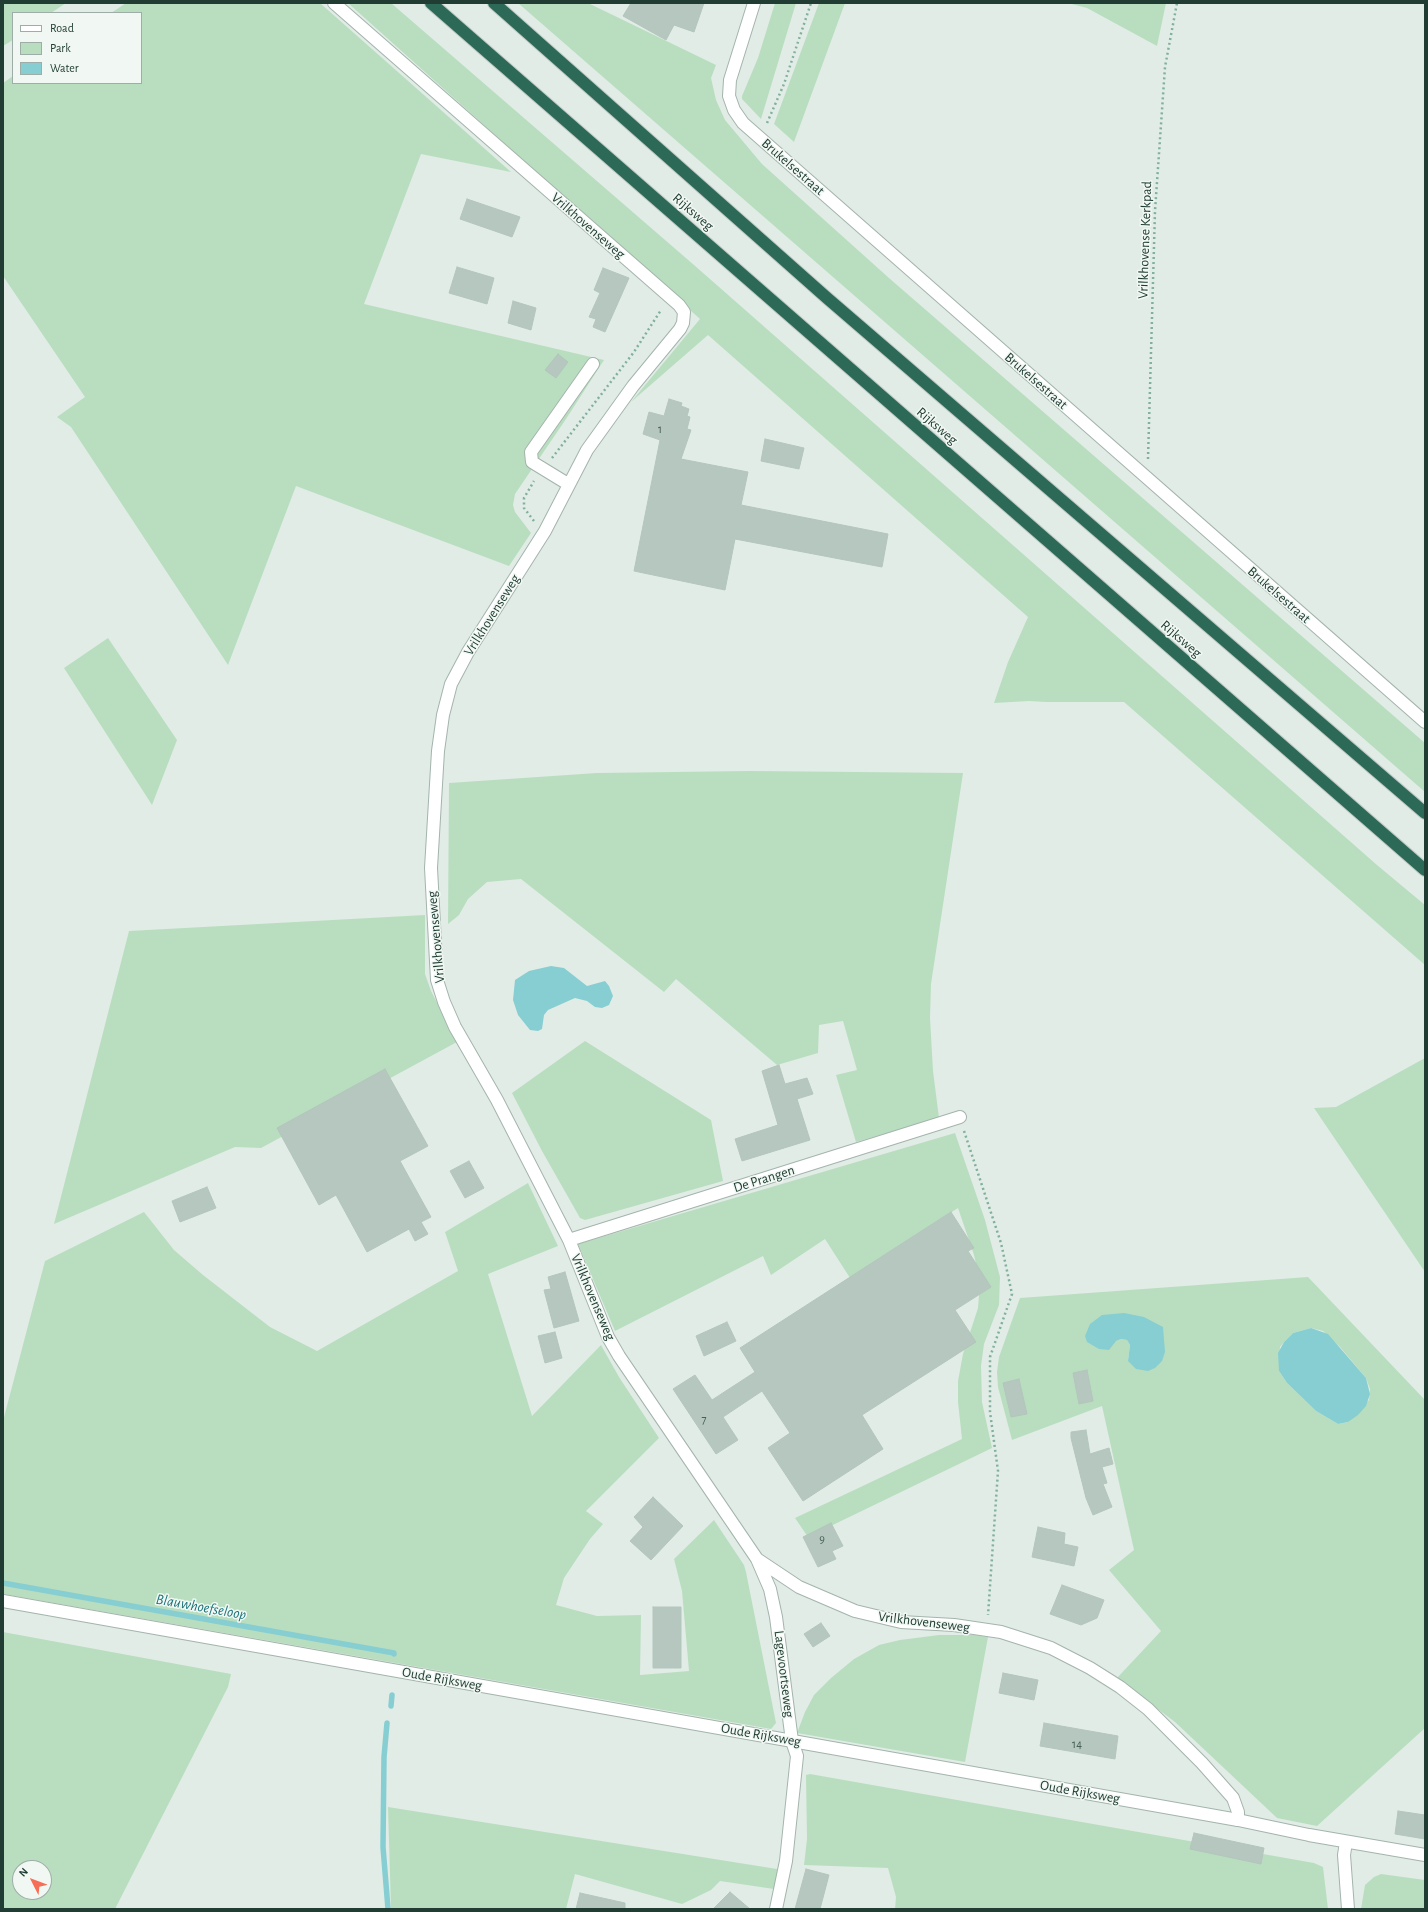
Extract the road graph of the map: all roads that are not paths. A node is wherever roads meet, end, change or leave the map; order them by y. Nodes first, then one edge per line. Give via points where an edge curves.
1 (334, 3) edge
2 (431, 3) edge
3 (494, 3) edge
4 (754, 3) edge
5 (593, 364) dead end
6 (568, 484) junction
7 (1425, 722) edge
8 (1425, 813) edge
9 (1425, 870) edge
10 (960, 1117) road end
11 (569, 1240) junction
12 (757, 1560) junction
13 (3, 1601) edge
14 (792, 1741) junction
15 (1238, 1820) junction
16 (1346, 1842) junction
17 (1425, 1855) edge
18 (776, 1909) edge
19 (1348, 1909) edge

1 - 6 street, Vrilkhovenseweg via 684,312 680,329 606,423
2 - 9 highway, Rijksweg
3 - 8 highway, Rijksweg via 827,298
4 - 7 street, Brukelsestraat via 730,80 729,96 734,110 743,123
5 - 6 street via 530,452 532,462
6 - 11 street, Vrilkhovenseweg via 545,531 468,652 451,684 438,751 431,868 437,980 444,1002 455,1028 497,1100
10 - 11 street, De Prangen
11 - 12 street, Vrilkhovenseweg via 608,1337 619,1356
12 - 14 street, Lagevoortseweg via 770,1589 776,1617
12 - 15 street, Vrilkhovenseweg via 799,1587 855,1612 901,1622 987,1629 1019,1636 1051,1648 1090,1668 1148,1709 1202,1763 1233,1798
13 - 14 street, Oude Rijksweg
14 - 15 street, Oude Rijksweg
14 - 18 street, Lagevoortseweg via 797,1756 786,1861
15 - 16 street, Oude Rijksweg
16 - 17 street, Oude Rijksweg
16 - 19 street via 1344,1855

